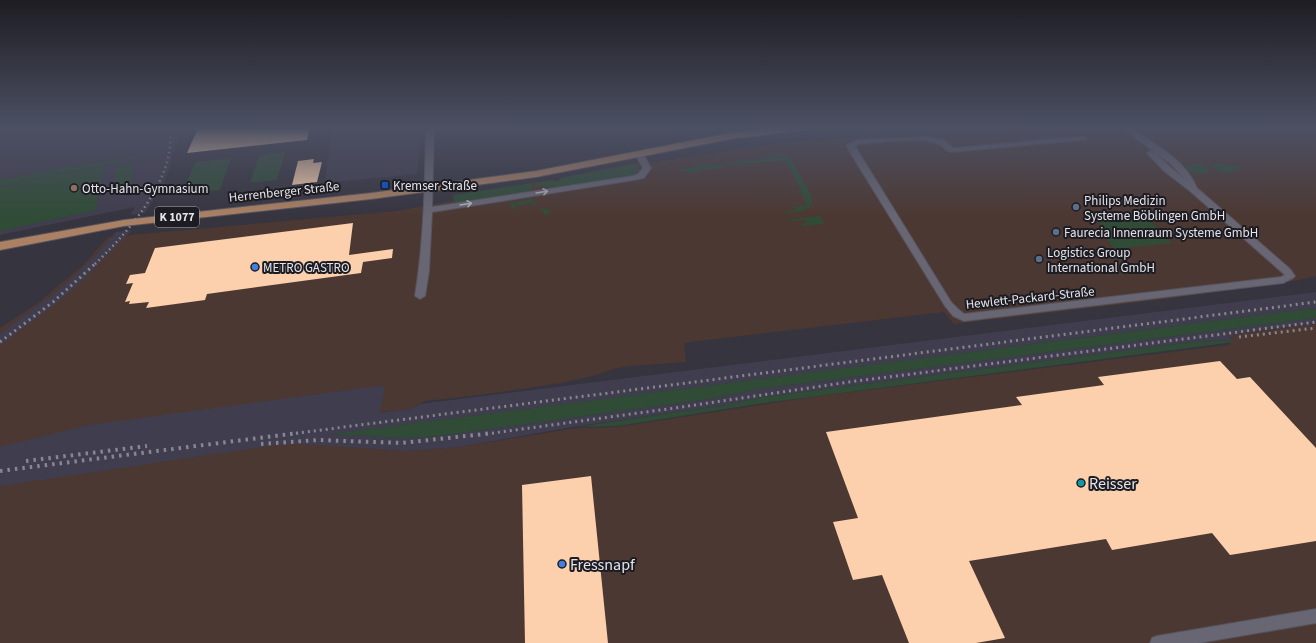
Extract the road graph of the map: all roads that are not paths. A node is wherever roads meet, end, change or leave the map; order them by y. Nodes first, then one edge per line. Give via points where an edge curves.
1 (429, 157) edge
2 (624, 157) edge
3 (641, 157) edge
4 (857, 157) edge
5 (1155, 157) edge
6 (1156, 157) edge
7 (1166, 157) edge
8 (1186, 180) dead end
9 (428, 189) junction
10 (1193, 189) junction
11 (428, 210) junction
12 (0, 246) edge
13 (420, 296) dead end
14 (1316, 616) edge
15 (1157, 643) edge

1 - 9 street
2 - 9 main road, Herrenberger Straße / K 1077 via 536,174
11 -> 3 street via 634,178 641,176 647,168
4 - 10 street, Hewlett-Packard-Straße via 948,304 961,318 1283,280 1290,276
5 - 10 street, Hewlett-Packard-Straße
6 - 8 street, Hewlett-Packard-Straße
7 - 10 street, Hewlett-Packard-Straße via 1191,179
9 - 11 street
9 - 12 main road, Herrenberger Straße / K 1077 via 124,223
11 - 13 street
14 - 15 street

